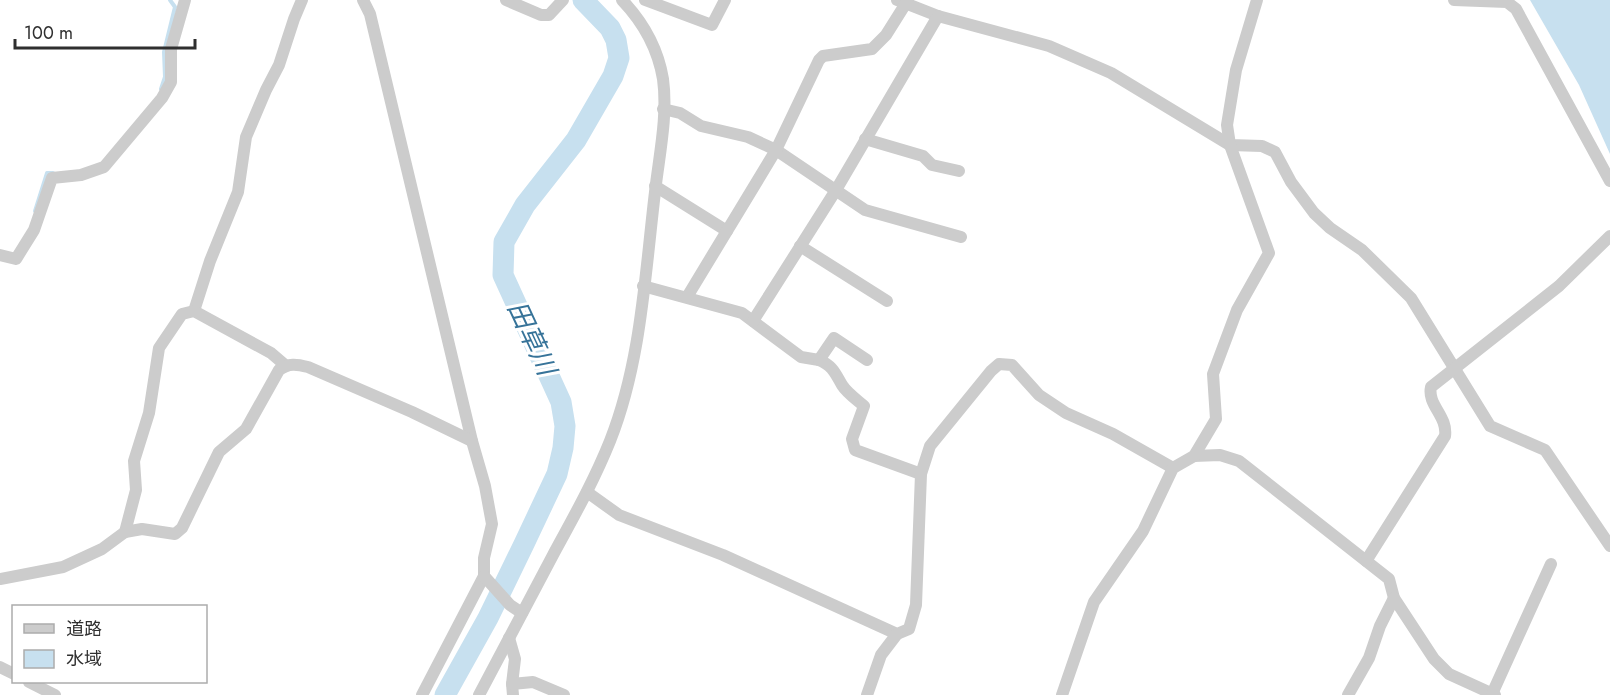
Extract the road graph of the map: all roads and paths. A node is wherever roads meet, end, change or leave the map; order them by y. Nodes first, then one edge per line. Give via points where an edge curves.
1 (185, 0) edge
2 (302, 0) edge
3 (363, 0) edge
4 (506, 0) edge
5 (623, 0) edge
6 (645, 0) edge
7 (725, 0) edge
8 (1257, 0) edge
9 (1454, 0) edge
10 (904, 1) edge
11 (560, 3) edge
12 (938, 16) junction
13 (663, 109) junction
14 (865, 140) junction
15 (1230, 145) junction
16 (776, 150) junction
17 (959, 171) dead end
18 (1610, 181) edge
19 (656, 186) junction
20 (836, 190) junction
21 (728, 231) junction
22 (1610, 236) edge
23 (961, 237) dead end
24 (800, 246) junction
25 (0, 255) edge
26 (644, 286) junction
27 (687, 297) junction
28 (887, 301) dead end
29 (194, 312) junction
30 (753, 321) junction
31 (819, 360) junction
32 (867, 360) dead end
33 (285, 365) junction
34 (1454, 368) junction
35 (472, 441) junction
36 (1194, 456) junction
37 (1173, 468) junction
38 (921, 474) junction
39 (587, 492) junction
40 (125, 532) junction
41 (1610, 546) edge
42 (1366, 561) junction
43 (1551, 564) dead end
44 (484, 576) junction
45 (0, 579) edge
46 (1394, 598) junction
47 (522, 613) junction
48 (897, 634) junction
49 (509, 638) junction
50 (33, 683) edge
51 (513, 690) edge
52 (1493, 694) edge
53 (55, 695) edge
54 (422, 695) edge
55 (479, 695) edge
56 (564, 695) edge
57 (867, 695) edge
58 (1062, 695) edge
59 (1348, 695) edge

1 - 25 street via 171,49 171,82 162,98 104,167 81,175 51,178 34,230 16,259
2 - 29 street via 279,65 246,137 238,192
3 - 35 street via 370,14
4 - 11 street via 540,15 549,15
5 - 13 street via 643,25 656,55 663,80
6 - 7 street via 712,25
8 - 15 street via 1236,70 1227,125
9 - 18 street via 1507,2 1516,9
10 - 12 street
10 - 16 street via 886,35 872,49 819,60
12 - 14 street
12 - 15 street via 1049,46 1111,73
13 - 16 street via 680,113 701,126 748,137
13 - 19 street
14 - 17 street
14 - 20 street
15 - 34 street via 1262,146 1275,152 1314,213 1362,250 1411,298
15 - 36 street via 1269,253 1237,310 1213,374 1216,418
16 - 20 street
16 - 21 street
19 - 21 street
19 - 26 street
20 - 23 street via 865,210
20 - 24 street
21 - 27 street
22 - 34 street via 1558,286
24 - 28 street
24 - 30 street
26 - 27 street
26 - 39 street via 624,400
27 - 30 street via 742,313
29 - 33 street via 271,352
29 - 40 street via 182,314 159,348 149,413 134,461 136,490
30 - 31 street via 801,357
31 - 32 street via 834,338
31 - 38 street via 829,364 843,387 864,406 852,439 855,450
33 - 35 street via 308,367
33 - 40 street via 246,429 219,452 182,528 175,534 142,529
34 - 41 street via 1490,426 1545,450
34 - 42 street via 1431,387 1430,395 1446,427 1444,436
35 - 44 street via 492,524 483,558
36 - 37 street
36 - 42 street via 1220,455 1239,461
37 - 38 street via 1066,413 1039,395 1012,365 999,364 930,446
37 - 58 street via 1143,531 1094,602
38 - 48 street via 916,605 909,629
39 - 47 street
39 - 48 street via 619,515 723,555
40 - 45 street via 102,549 63,567
42 - 46 street via 1389,579
43 - 52 street
44 - 47 street
44 - 54 street
46 - 52 street via 1434,659 1449,674
46 - 59 street via 1369,658
47 - 49 street
48 - 57 street via 881,655
49 - 51 street via 514,659
49 - 55 street
50 - 53 street
51 - 56 street via 533,682

